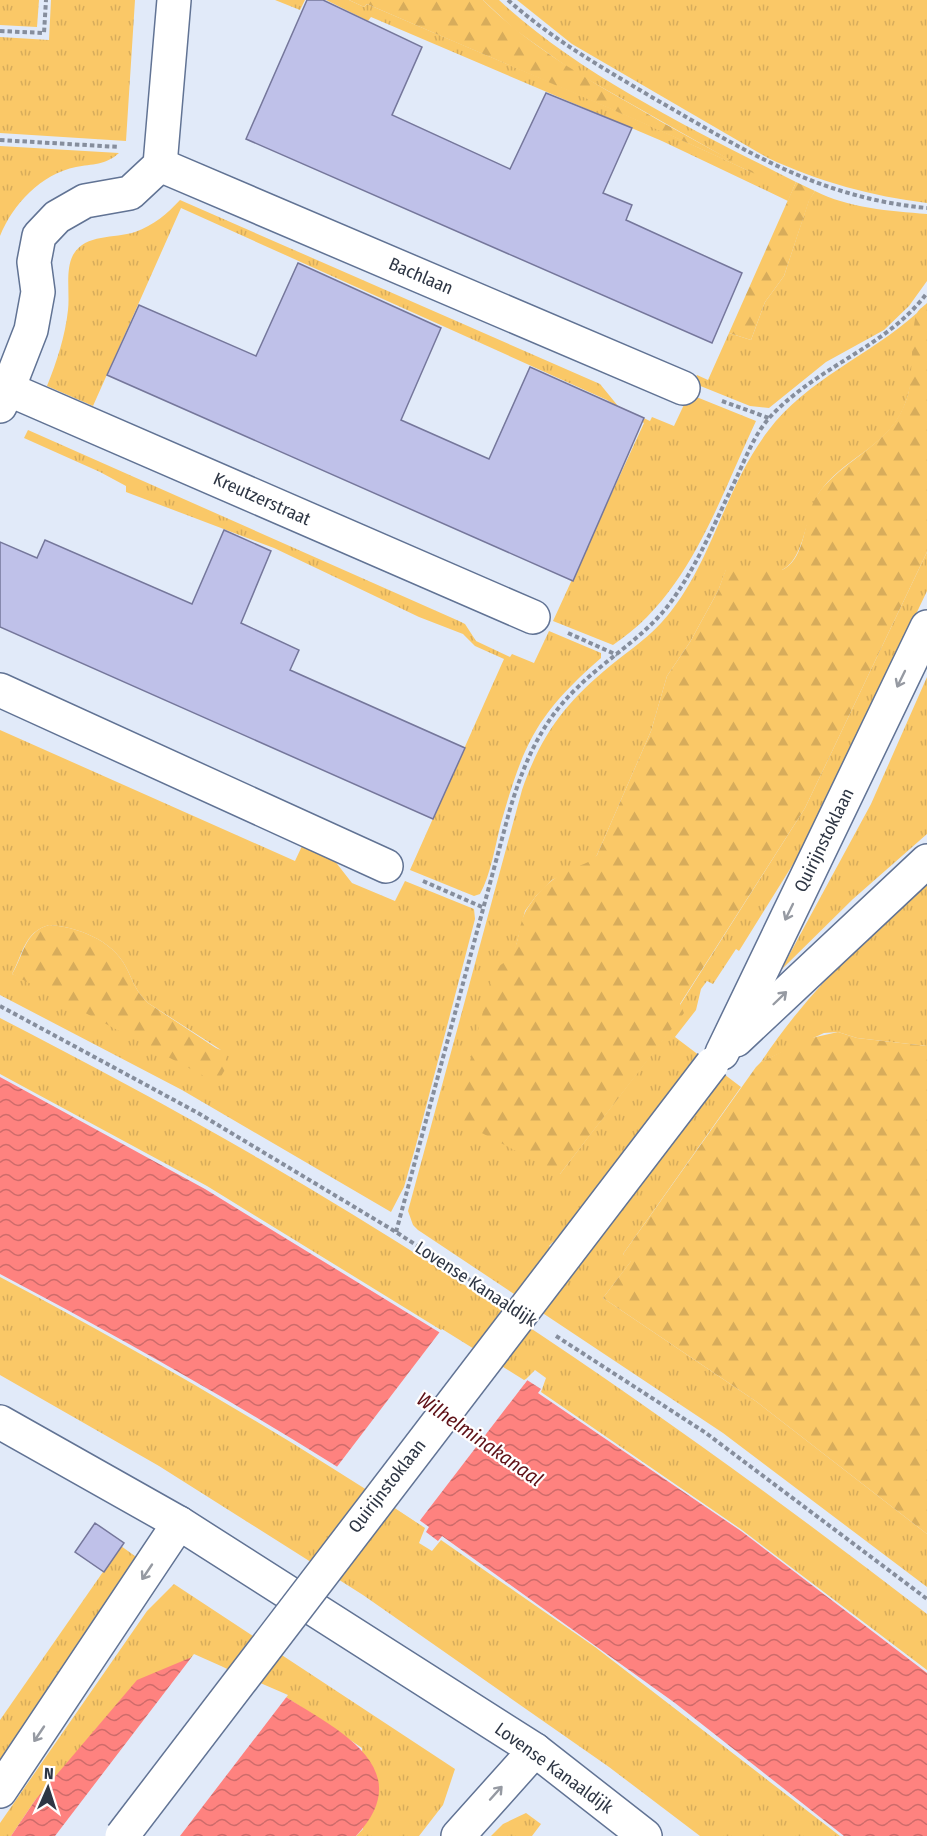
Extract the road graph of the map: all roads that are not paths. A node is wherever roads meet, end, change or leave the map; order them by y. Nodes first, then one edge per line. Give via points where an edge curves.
1 (174, 0) edge
2 (161, 157) junction
3 (683, 388) road end
4 (4, 397) edge
5 (533, 617) road end
6 (927, 627) edge
7 (0, 690) edge
8 (927, 861) edge
9 (386, 866) road end
10 (717, 1059) junction
11 (0, 1422) edge
12 (179, 1523) junction
13 (535, 1750) junction
14 (0, 1791) edge
15 (122, 1836) edge
16 (458, 1836) edge
17 (645, 1836) edge

1 - 2 street
2 - 3 street, Bachlaan
2 - 4 street via 130,193 85,201 57,217 39,236 34,262 38,292 31,330
4 - 5 street, Kreutzerstraat
6 -> 10 street, Quirijnstoklaan
7 - 9 street
10 -> 8 street, Quirijnstoklaan
10 - 15 street, Quirijnstoklaan, bridge
11 - 12 street, Lovense Kanaaldijk
12 - 13 street, Lovense Kanaaldijk
12 -> 14 street
16 -> 13 street
13 - 17 street, Lovense Kanaaldijk

